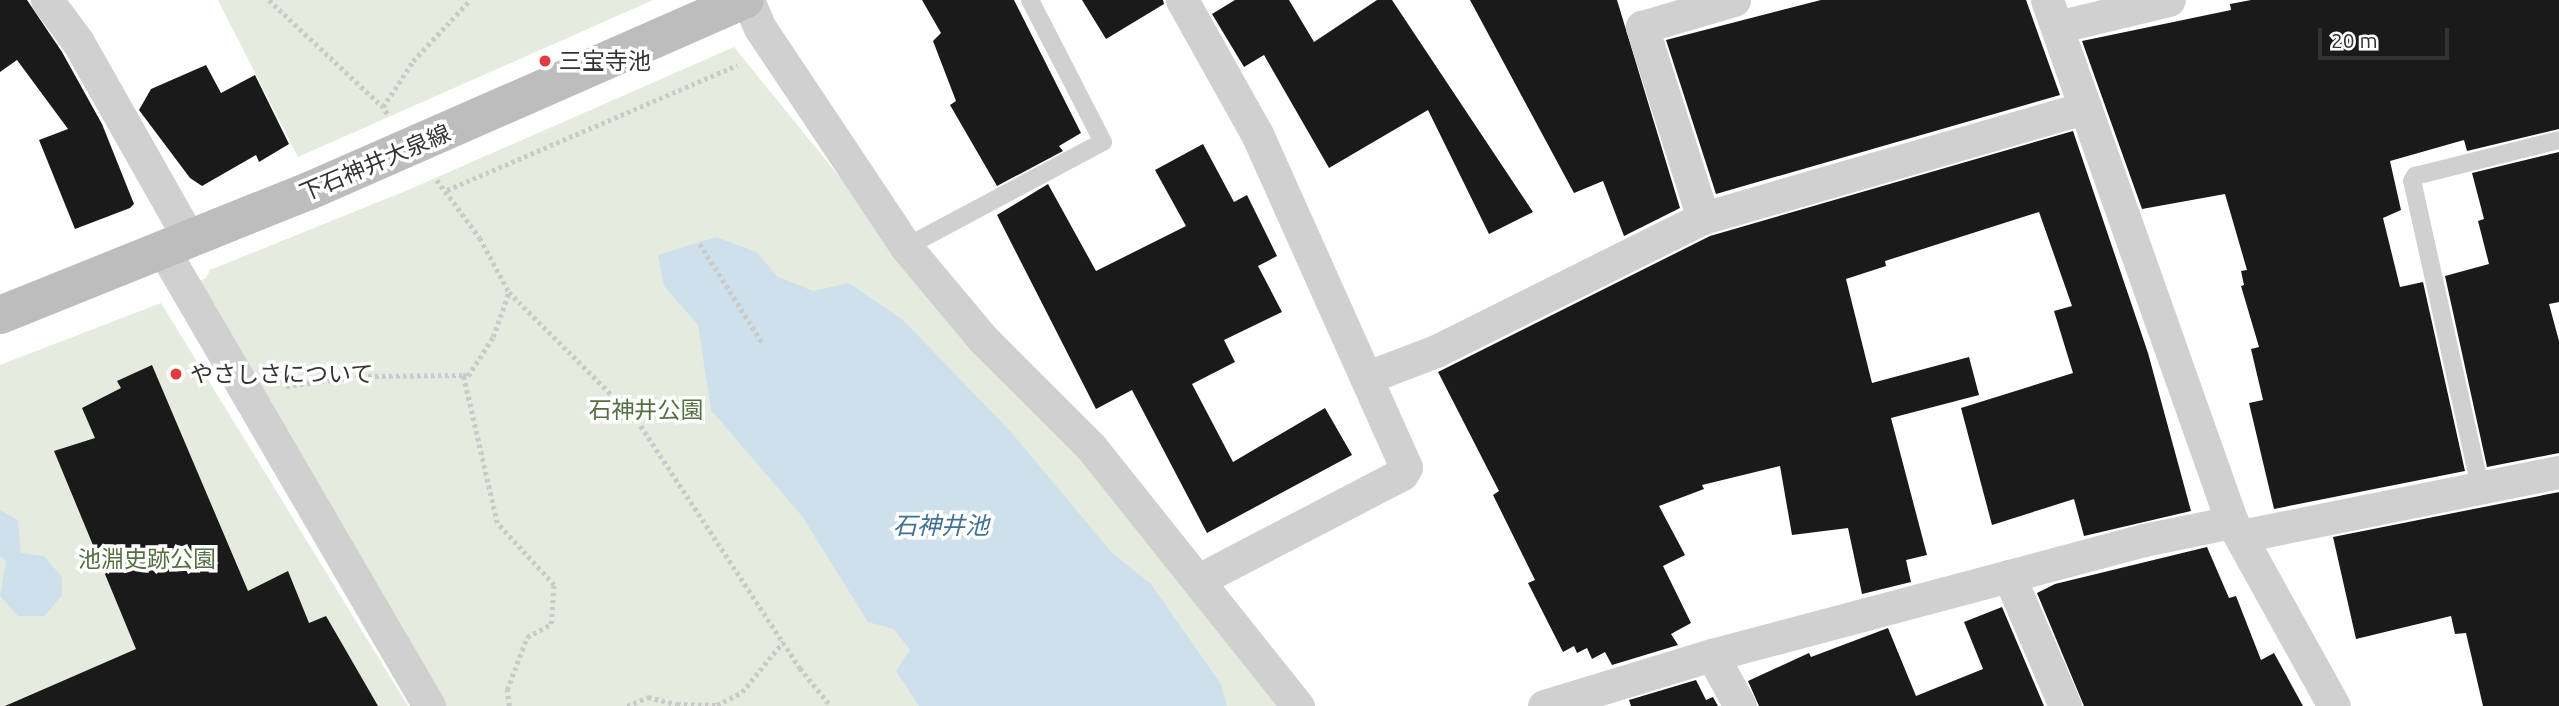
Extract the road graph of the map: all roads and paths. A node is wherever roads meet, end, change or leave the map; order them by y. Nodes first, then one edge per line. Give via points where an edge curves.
1 (47, 0) edge
2 (747, 0) edge
3 (1030, 0) edge
4 (1182, 0) edge
5 (1734, 0) edge
6 (2169, 0) edge
7 (269, 1) edge
8 (470, 1) edge
9 (2052, 14) edge
10 (744, 62) dead end
11 (383, 107) junction
12 (2085, 108) junction
13 (392, 124) dead end
14 (2559, 140) edge
15 (433, 176) dead end
16 (447, 190) junction
17 (1703, 218) junction
18 (700, 244) dead end
19 (177, 246) junction
20 (905, 247) junction
21 (509, 292) junction
22 (0, 315) edge
23 (762, 342) dead end
24 (463, 375) junction
25 (1368, 377) junction
26 (242, 385) junction
27 (2559, 472) edge
28 (2480, 487) junction
29 (2236, 529) junction
30 (2009, 576) junction
31 (1200, 579) junction
32 (783, 642) junction
33 (1712, 655) junction
34 (429, 706) edge
35 (509, 706) edge
36 (627, 706) edge
37 (831, 706) edge
38 (1298, 706) edge
39 (1544, 706) edge
40 (1740, 706) edge
41 (2065, 706) edge
42 (2334, 706) edge

1 - 19 street via 78,42
2 - 19 main road, 下石神井大泉線
2 - 20 street via 760,28
3 - 20 lane via 1103,142
4 - 25 street via 1257,134
5 - 17 street via 1642,27
6 - 9 street
7 - 11 path
8 - 11 path via 413,61
9 - 12 street
10 - 16 path
11 - 13 path
12 - 17 street
12 - 29 street
14 - 28 lane via 2415,176 2412,181
15 - 16 path
16 - 21 path
17 - 25 street via 1436,351
18 - 23 path
19 - 22 main road, 下石神井大泉線
19 - 26 street
20 - 31 street via 983,339 1091,447
21 - 24 path via 493,337 468,376
21 - 32 path via 637,420
24 - 26 path via 361,376 293,386
24 - 35 path via 497,523 554,585 551,624 527,637 507,690
25 - 31 street via 1406,467 1402,474
26 - 34 street
27 - 28 street
28 - 29 street
29 - 30 street
29 - 42 street
30 - 33 street
30 - 41 street
31 - 38 street
32 - 36 path via 742,692 717,705 677,704 648,697
32 - 37 path
33 - 39 street
33 - 40 street

